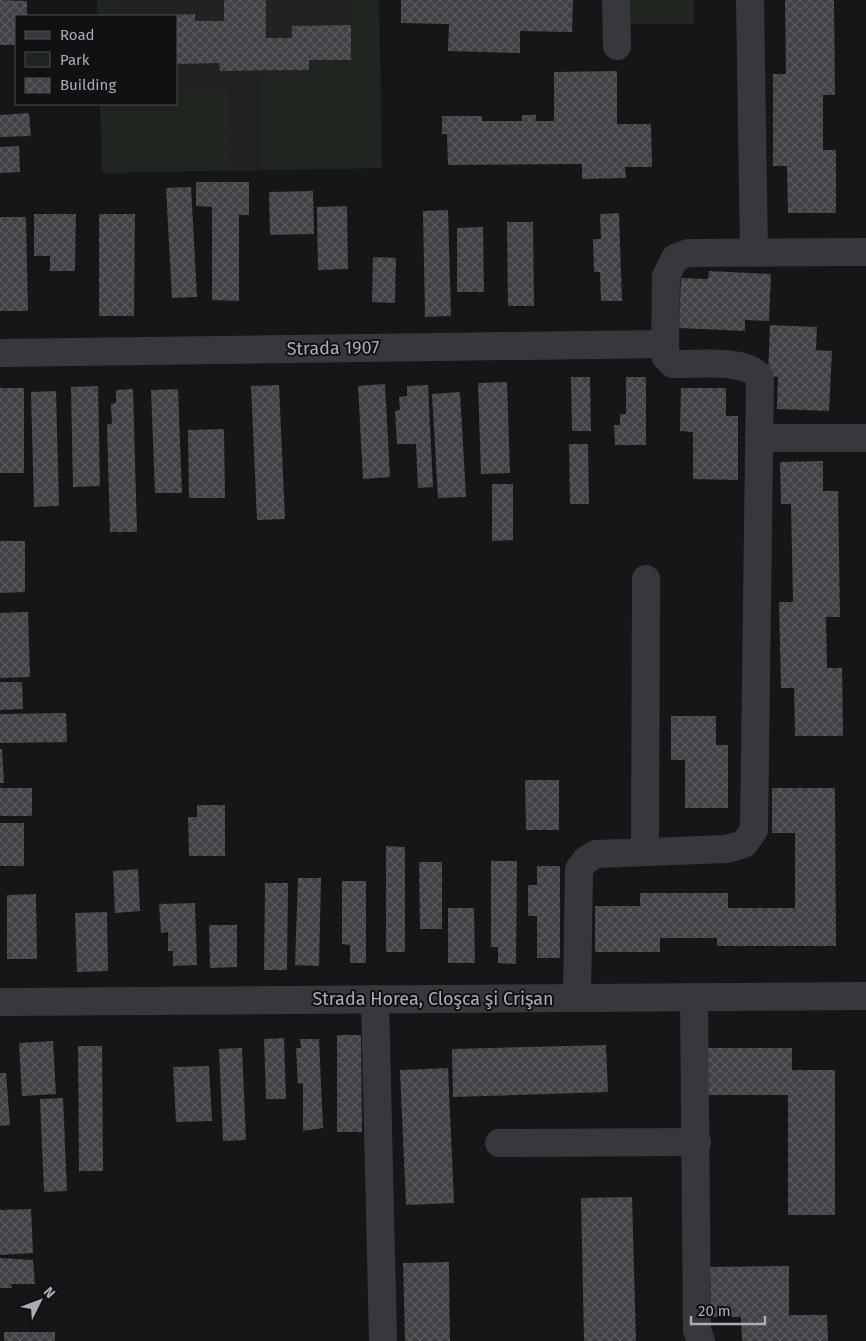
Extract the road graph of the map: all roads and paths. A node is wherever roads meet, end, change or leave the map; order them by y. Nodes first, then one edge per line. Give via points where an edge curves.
1 (616, 0) edge
2 (750, 0) edge
3 (617, 46) dead end
4 (866, 252) edge
5 (754, 253) junction
6 (665, 344) junction
7 (0, 353) edge
8 (760, 438) junction
9 (866, 438) edge
10 (646, 579) dead end
11 (645, 852) junction
12 (866, 996) edge
13 (694, 997) junction
14 (577, 998) junction
15 (375, 999) junction
16 (0, 1002) edge
17 (697, 1142) junction
18 (499, 1143) dead end
19 (383, 1341) edge
20 (701, 1341) edge

1 - 3 street
2 - 5 street
4 - 5 street
5 - 6 street via 688,253 675,258 666,276
6 - 7 street, Strada 1907
6 - 8 street via 665,356 673,364 743,365 754,370 760,377
8 - 9 street
8 - 11 street via 754,830 744,844 726,849
10 - 11 street
11 - 14 street via 596,854 579,869
12 - 13 street, Strada Horea, Cloşca şi Crişan
13 - 14 street, Strada Horea, Cloşca şi Crişan
13 - 17 street
14 - 15 street, Strada Horea, Cloşca şi Crişan
15 - 16 street, Strada Horea, Cloşca şi Crişan
15 - 19 street
17 - 18 street
17 - 20 street via 697,1330

